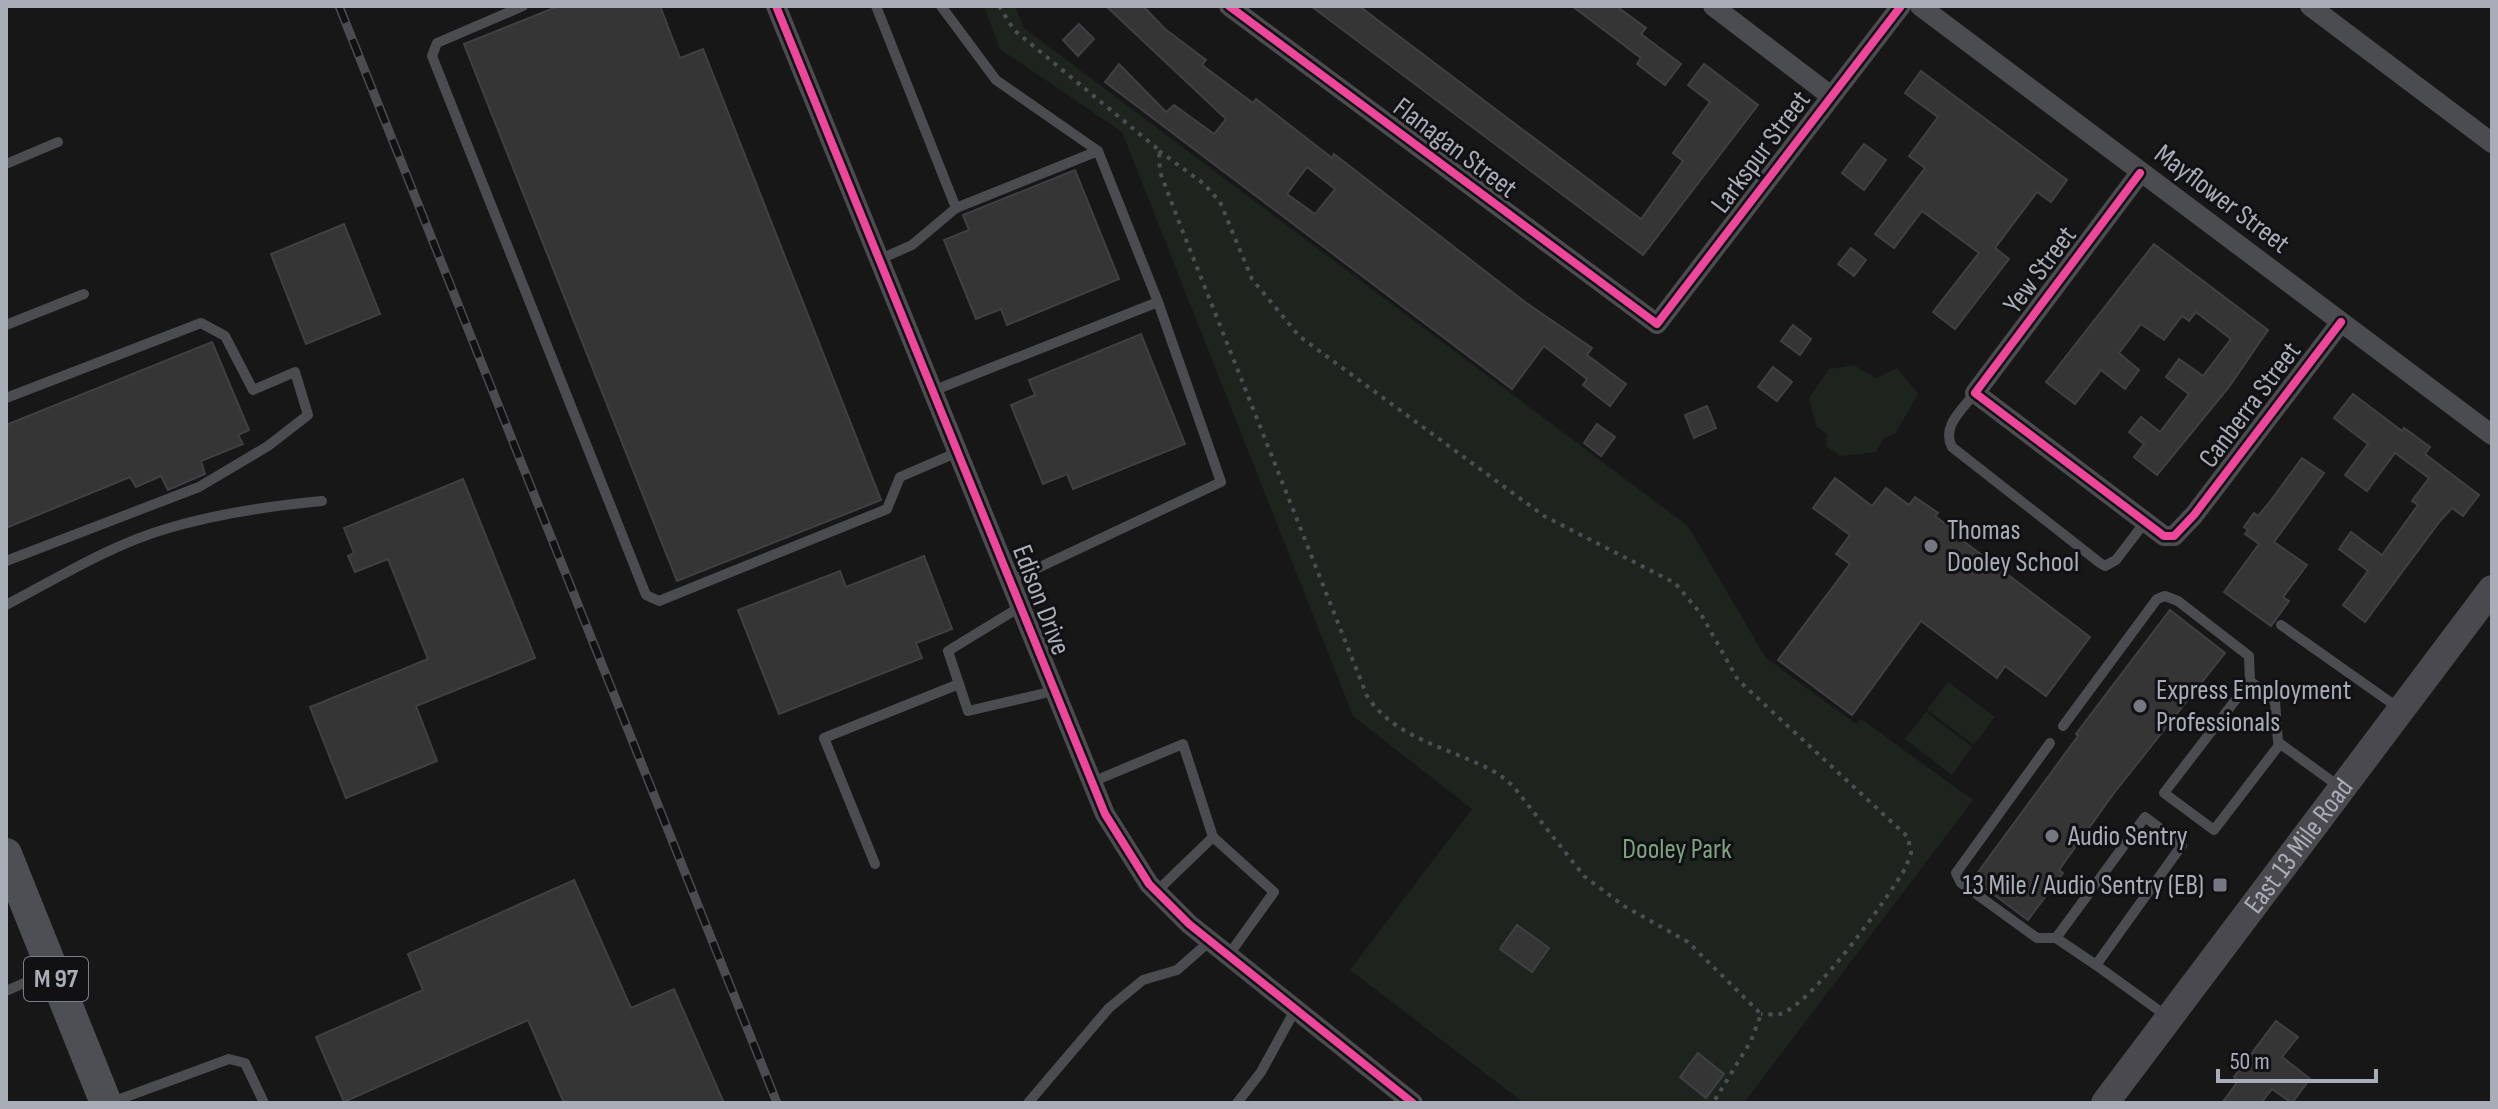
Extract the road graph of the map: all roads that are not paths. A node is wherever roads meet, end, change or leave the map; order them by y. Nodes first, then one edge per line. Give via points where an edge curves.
1 (523, 6) edge
2 (776, 6) edge
3 (876, 6) edge
4 (941, 6) edge
5 (1229, 6) edge
6 (1713, 6) edge
7 (1901, 6) edge
8 (1920, 6) edge
9 (2310, 6) edge
10 (1831, 96) junction
11 (58, 142) dead end
12 (2492, 143) edge
13 (1098, 151) junction
14 (6, 164) edge
15 (2140, 173) junction
16 (956, 208) junction
17 (878, 260) junction
18 (84, 294) dead end
19 (1158, 302) junction
20 (2341, 322) junction
21 (1657, 324) joint
22 (6, 325) edge
23 (935, 390) junction
24 (1975, 393) junction
25 (6, 398) edge
26 (2492, 435) edge
27 (959, 451) junction
28 (322, 501) dead end
29 (2145, 522) junction
30 (6, 561) edge
31 (1010, 581) junction
32 (2492, 589) edge
33 (6, 605) edge
34 (1020, 607) junction
35 (2281, 625) dead end
36 (2250, 681) junction
37 (959, 684) junction
38 (1054, 691) junction
39 (2401, 710) junction
40 (2063, 726) dead end
41 (2050, 743) dead end
42 (2280, 744) junction
43 (1092, 782) junction
44 (2342, 789) junction
45 (1213, 837) junction
46 (875, 864) dead end
47 (10, 875) edge
48 (1156, 892) junction
49 (2056, 938) junction
50 (1210, 941) junction
51 (1228, 956) junction
52 (2096, 965) junction
53 (53, 971) junction
54 (6, 991) edge
55 (1295, 1010) junction
56 (2170, 1018) junction
57 (107, 1103) edge
58 (264, 1103) edge
59 (1028, 1103) edge
60 (1237, 1103) edge
61 (1413, 1103) edge
62 (2105, 1103) edge

1 - 27 lane via 437,43 432,56 646,595 659,601 887,509 900,477
2 - 17 street, Edison Drive
3 - 16 lane
4 - 13 lane via 996,80
5 - 21 street, Flanagan Street
6 - 10 street
7 - 10 street, Larkspur Street
8 - 15 street, Mayflower Street
9 - 12 street
10 - 21 street, Larkspur Street
11 - 14 lane
13 - 16 lane
13 - 19 lane
15 - 20 street, Mayflower Street
15 - 24 street, Yew Street
16 - 17 lane via 912,245
17 - 23 street, Edison Drive
18 - 22 lane
19 - 23 lane
19 - 31 lane via 1221,482
20 - 26 street, Mayflower Street
20 - 29 street, Canberra Street via 2194,515 2170,538
23 - 27 street, Edison Drive
24 - 29 street
24 - 29 lane via 1949,427 1952,447 2100,563 2116,560
25 - 30 lane via 201,323 225,336 253,390 295,372 308,415 199,487
27 - 31 street, Edison Drive
28 - 33 lane via 253,507 166,528
31 - 34 street, Edison Drive
32 - 39 main road, East 13 Mile Road
34 - 37 lane via 948,651
34 - 38 street, Edison Drive
35 - 39 lane
36 - 40 lane via 2249,656 2165,596 2157,599
36 - 42 lane via 2275,701
36 - 42 lane via 2164,793 2214,830
37 - 38 lane via 968,711
37 - 46 lane via 824,738
38 - 43 street, Edison Drive
39 - 44 main road, East 13 Mile Road
41 - 49 lane via 1956,873 1961,883 2037,938
42 - 44 lane
43 - 45 lane via 1183,744
43 - 48 street, Edison Drive via 1130,858
44 - 56 main road, East 13 Mile Road
45 - 48 lane
45 - 51 lane via 1274,892
47 - 53 main road, M 97
48 - 50 street, Edison Drive
49 - 52 lane
49 - 52 lane via 2145,817 2182,845
50 - 51 street, Edison Drive
50 - 59 lane via 1177,970 1143,980 1109,1008
51 - 55 street, Edison Drive
52 - 56 lane
53 - 54 lane
53 - 57 main road, M 97
55 - 60 lane
55 - 61 street, Edison Drive
56 - 62 main road, East 13 Mile Road
57 - 58 lane via 229,1059 245,1063

